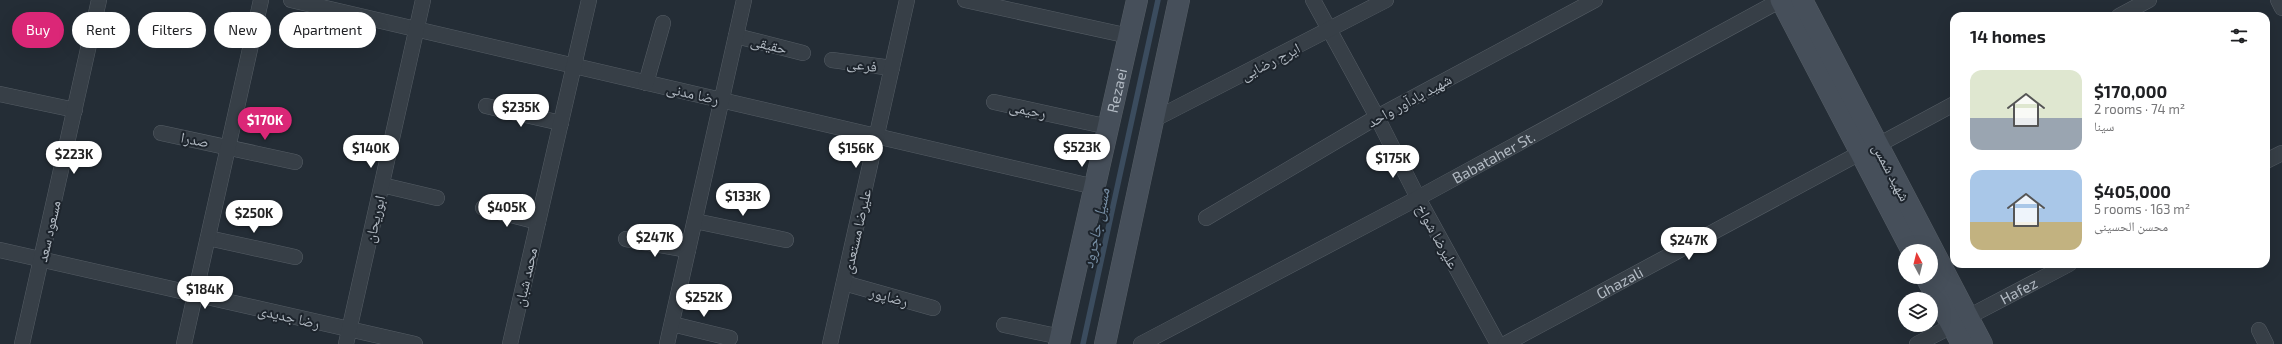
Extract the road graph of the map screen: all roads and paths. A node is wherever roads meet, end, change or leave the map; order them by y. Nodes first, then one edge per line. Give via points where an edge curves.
1 (99, 0) edge
2 (261, 0) edge
3 (291, 0) edge
4 (423, 0) edge
5 (589, 0) edge
6 (744, 0) edge
7 (907, 0) edge
8 (965, 0) edge
9 (1137, 0) edge
10 (1179, 0) edge
11 (1313, 0) edge
12 (1386, 0) edge
13 (1595, 0) edge
14 (1781, 0) edge
15 (1802, 0) edge
16 (2149, 0) edge
17 (2278, 0) edge
18 (2282, 8) edge
19 (2126, 12) edge
20 (663, 23) dead end
21 (416, 29) junction
22 (1329, 31) junction
23 (736, 36) junction
24 (1129, 36) junction
25 (803, 53) dead end
26 (832, 60) dead end
27 (574, 66) junction
28 (892, 68) junction
29 (646, 83) junction
30 (0, 94) edge
31 (722, 100) junction
32 (994, 102) dead end
33 (486, 106) dead end
34 (1950, 106) edge
35 (75, 110) junction
36 (1377, 117) junction
37 (1153, 120) junction
38 (561, 123) junction
39 (1109, 127) junction
40 (161, 133) dead end
41 (877, 136) junction
42 (229, 146) junction
43 (1869, 149) junction
44 (2282, 153) edge
45 (2270, 159) edge
46 (295, 162) dead end
47 (382, 185) junction
48 (1095, 187) junction
49 (437, 198) dead end
50 (1418, 198) junction
51 (483, 208) dead end
52 (1206, 218) dead end
53 (695, 221) junction
54 (538, 222) junction
55 (208, 238) junction
56 (626, 239) dead end
57 (786, 240) dead end
58 (1909, 244) edge
59 (0, 250) edge
60 (688, 250) junction
61 (295, 257) dead end
62 (41, 260) junction
63 (2061, 268) edge
64 (844, 283) junction
65 (1931, 284) edge
66 (195, 294) junction
67 (933, 308) dead end
68 (1960, 322) junction
69 (672, 324) junction
70 (1004, 325) dead end
71 (349, 329) junction
72 (2259, 330) dead end
73 (730, 338) dead end
74 (1060, 341) edge
75 (22, 344) edge
76 (184, 344) edge
77 (346, 344) edge
78 (415, 344) edge
79 (510, 344) edge
80 (667, 344) edge
81 (830, 344) edge
82 (1105, 344) edge
83 (1141, 344) edge
84 (1498, 344) edge
85 (1505, 344) edge
86 (1917, 344) edge
87 (1962, 344) edge
88 (1982, 344) edge
89 (2266, 344) edge

1 - 35 street, مسعود سعد
2 - 42 street
3 - 21 street, رضا مدنی
4 - 21 street, ابوریحان
5 - 27 street, محمد شبان
6 - 23 street
7 - 28 street, علیرضا مستعدی
8 - 24 street
9 - 24 main road, Rezaei
10 - 37 main road
11 - 22 street, علیرضا شواخ
12 - 22 street, ایرج رضایی
13 - 36 street, شهید یادآور واحد
14 - 43 main road, شهید شمس
14 - 50 street, Babataher St.
15 - 43 main road, شهید شمس
16 - 19 street
17 - 18 street
20 - 29 street
21 - 27 street, رضا مدنی
21 - 47 street, ابوریحان
22 - 36 street, علیرضا شواخ
22 - 37 street, ایرج رضایی
23 - 25 street, حقیقی
23 - 31 street
24 - 39 main road, Rezaei
26 - 28 street, فرعی
27 - 29 street, رضا مدنی
27 - 38 street, محمد شبان
28 - 41 street, علیرضا مستعدی
29 - 31 street, رضا مدنی
30 - 35 street
31 - 41 street, رضا مدنی
31 - 53 street
32 - 39 street, رحیمی
33 - 38 street
34 - 43 street, Ghazali
35 - 62 street, مسعود سعد
36 - 50 street, علیرضا شواخ
36 - 52 street, شهید یادآور واحد
37 - 82 main road
38 - 54 street, محمد شبان
39 - 48 main road, Rezaei
40 - 42 street, صدرا
41 - 48 street, رضا مدنی
41 - 64 street, علیرضا مستعدی
42 - 46 street, صدرا
42 - 55 street
43 - 58 main road, شهید شمس
43 - 68 main road, شهید شمس
43 - 85 street, Ghazali
44 - 45 street
47 - 49 street
47 - 71 street, ابوریحان
48 - 74 main road, Rezaei
50 - 83 street, Babataher St.
50 - 84 street, علیرضا شواخ
51 - 54 street
53 - 57 street
53 - 60 street
54 - 79 street, محمد شبان
55 - 61 street
55 - 66 street
56 - 60 street
59 - 62 street, رضا جدیدی
60 - 69 street
62 - 66 street, رضا جدیدی
62 - 75 street, مسعود سعد
63 - 68 street, Hafez
64 - 67 street, رضاپور
64 - 81 street, علیرضا مستعدی
65 - 68 main road, شهید شمس
66 - 71 street, رضا جدیدی
66 - 76 street
68 - 86 street, Hafez
68 - 87 main road, شهید شمس
68 - 88 main road, شهید شمس
69 - 73 street
69 - 80 street
70 - 74 street
71 - 77 street, ابوریحان
71 - 78 street, رضا جدیدی
72 - 89 street

